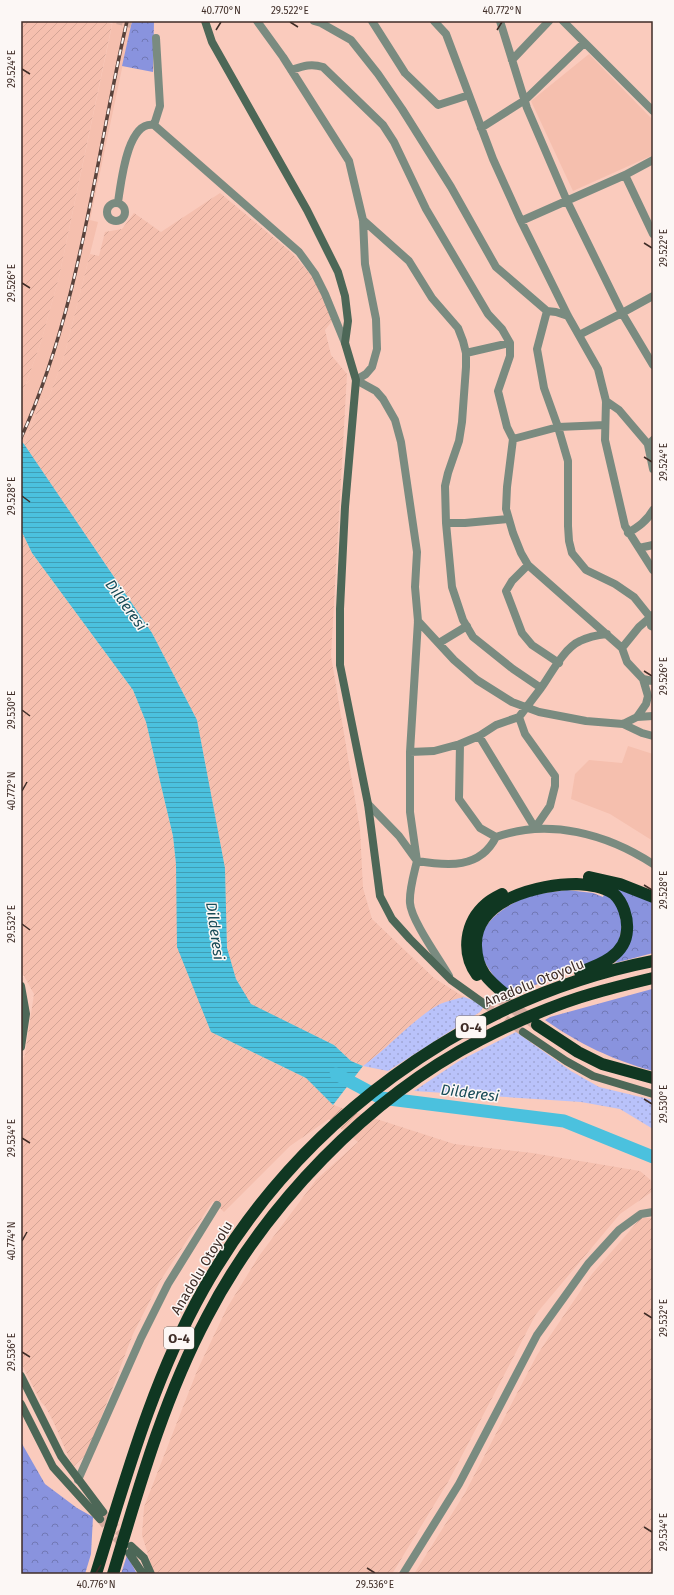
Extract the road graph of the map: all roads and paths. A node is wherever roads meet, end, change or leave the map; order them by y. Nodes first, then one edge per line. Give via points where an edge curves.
1 (205, 21) edge
2 (257, 21) edge
3 (314, 21) edge
4 (372, 21) edge
5 (434, 21) edge
6 (500, 21) edge
7 (549, 21) edge
8 (563, 21) edge
9 (156, 38) dead end
10 (584, 43) junction
11 (512, 60) junction
12 (291, 70) junction
13 (469, 95) junction
14 (525, 100) junction
15 (653, 111) edge
16 (154, 125) junction
17 (481, 128) junction
18 (653, 160) edge
19 (625, 175) junction
20 (567, 201) junction
21 (118, 202) dead end
22 (363, 220) junction
23 (521, 221) junction
24 (653, 234) edge
25 (653, 296) edge
26 (547, 312) junction
27 (622, 313) junction
28 (568, 316) junction
29 (579, 334) junction
30 (345, 343) junction
31 (510, 343) junction
32 (466, 353) junction
33 (653, 366) edge
34 (356, 380) junction
35 (606, 400) junction
36 (605, 425) junction
37 (558, 427) junction
38 (513, 439) junction
39 (651, 445) edge
40 (653, 469) edge
41 (653, 510) edge
42 (508, 519) junction
43 (446, 523) junction
44 (628, 533) junction
45 (653, 545) edge
46 (639, 548) junction
47 (528, 565) junction
48 (653, 570) edge
49 (652, 616) edge
50 (418, 621) junction
51 (467, 626) junction
52 (653, 627) edge
53 (607, 634) junction
54 (439, 643) junction
55 (622, 648) junction
56 (559, 663) junction
57 (643, 678) junction
58 (653, 681) edge
59 (541, 688) junction
60 (526, 708) junction
61 (653, 716) edge
62 (519, 717) junction
63 (637, 717) junction
64 (623, 724) junction
65 (479, 736) junction
66 (653, 736) edge
67 (460, 744) junction
68 (410, 752) junction
69 (368, 804) junction
70 (535, 828) junction
71 (496, 837) junction
72 (417, 861) junction
73 (653, 864) edge
74 (653, 897) edge
75 (653, 962) edge
76 (653, 978) edge
77 (452, 980) junction
78 (653, 985) edge
79 (21, 986) edge
80 (532, 997) junction
81 (486, 1005) tunnel mouth
82 (541, 1020) junction
83 (523, 1032) tunnel mouth
84 (21, 1047) edge
85 (653, 1073) edge
86 (653, 1078) edge
87 (653, 1094) edge
88 (217, 1205) dead end
89 (653, 1212) edge
90 (21, 1376) edge
91 (21, 1404) edge
92 (78, 1480) junction
93 (96, 1574) edge
94 (113, 1574) edge
95 (143, 1574) edge
96 (151, 1574) edge
97 (403, 1574) edge

1 - 30 main road via 212,42 307,210 338,272 345,296 348,321
2 - 12 street
3 - 26 street via 351,40 402,109 451,187 496,267
4 - 13 street via 405,73 438,105
5 - 13 street via 446,34
6 - 11 street
7 - 11 street
8 - 10 street
9 - 16 street via 160,106
10 - 14 street
10 - 15 street
11 - 14 street
12 - 22 street via 349,161
12 - 31 street via 314,64 323,67 383,125 394,142 426,209 488,314 502,329
13 - 17 street
14 - 17 street
14 - 20 street
16 - 21 street via 144,126 129,146
16 - 30 street via 299,252 315,274
17 - 23 street
18 - 19 street
19 - 20 street
19 - 24 street
20 - 23 street
20 - 27 street
22 - 32 street via 409,261 432,298 458,328
22 - 34 street via 364,264 376,319 377,349 372,367
23 - 28 street
25 - 27 street
26 - 28 street
26 - 37 street via 537,349 544,388
27 - 29 street
27 - 33 street
28 - 29 street
29 - 35 street via 598,369
30 - 34 main road
31 - 32 street
31 - 38 street via 510,356 498,391
32 - 43 street via 462,422 446,486
34 - 50 street via 383,399 395,420 401,442 417,552 414,587
34 - 69 main road via 345,507 340,665
35 - 36 street
35 - 39 street via 619,410
36 - 37 street
36 - 44 street via 605,440
37 - 38 street
37 - 49 street via 568,461 568,526 572,553 586,570 615,584 634,597
38 - 42 street via 507,487
39 - 40 street
41 - 44 street via 641,525
42 - 43 street
42 - 47 street
43 - 51 street via 452,587
44 - 46 street
45 - 46 street
46 - 48 street
47 - 53 street
47 - 56 street via 506,591 522,632 532,645
49 - 52 street
49 - 55 street via 632,634
50 - 54 street
50 - 68 street
51 - 54 street
51 - 59 street via 473,637
53 - 55 street
53 - 56 street via 579,641 565,653
54 - 60 street via 477,680
55 - 57 street via 627,662
56 - 59 street
57 - 58 street
57 - 63 street via 648,696
59 - 60 street
60 - 62 street
60 - 64 street via 586,720
61 - 63 street
62 - 65 street via 496,725
62 - 70 street via 525,734 555,776 550,806
63 - 64 street
64 - 66 street
65 - 67 street
65 - 70 street
67 - 68 street via 434,751
67 - 71 street via 459,799 480,828
68 - 72 street via 410,812
69 - 72 street via 399,836
69 - 77 main road via 380,896 392,918
70 - 71 street
70 - 73 street via 559,829 598,837
71 - 72 street via 483,855 468,862 454,864
72 - 77 street via 410,904 417,925
74 - 80 highway via 605,880 590,877 563,878 525,884 485,904 473,920 468,933 469,960 481,981 503,996 486,978 476,955 478,929 485,917 498,905 519,894 541,887 565,884 594,886 607,890 620,901 627,931 622,945 614,956
75 - 80 highway, Anadolu Otoyolu / O-4 via 595,975
76 - 82 highway, O-4 via 589,994
77 - 81 main road
78 - 82 highway
79 - 84 main road via 26,1014
80 - 93 highway, Anadolu Otoyolu / O-4 via 477,1023 412,1062 368,1095 323,1135 268,1194 203,1290 179,1338 143,1423
82 - 85 highway via 582,1048 605,1059
82 - 86 highway via 578,1052 602,1064
82 - 94 highway, Anadolu Otoyolu / O-4 via 480,1040 434,1067 381,1106 342,1140 296,1187 253,1242 207,1317 168,1402 143,1472
83 - 87 main road via 593,1076
88 - 92 street via 168,1284
89 - 97 street via 640,1214 619,1230 588,1264 537,1335 459,1484
90 - 92 main road via 61,1456
91 - 92 main road via 53,1467 101,1515
95 - 96 main road via 130,1549 144,1558

